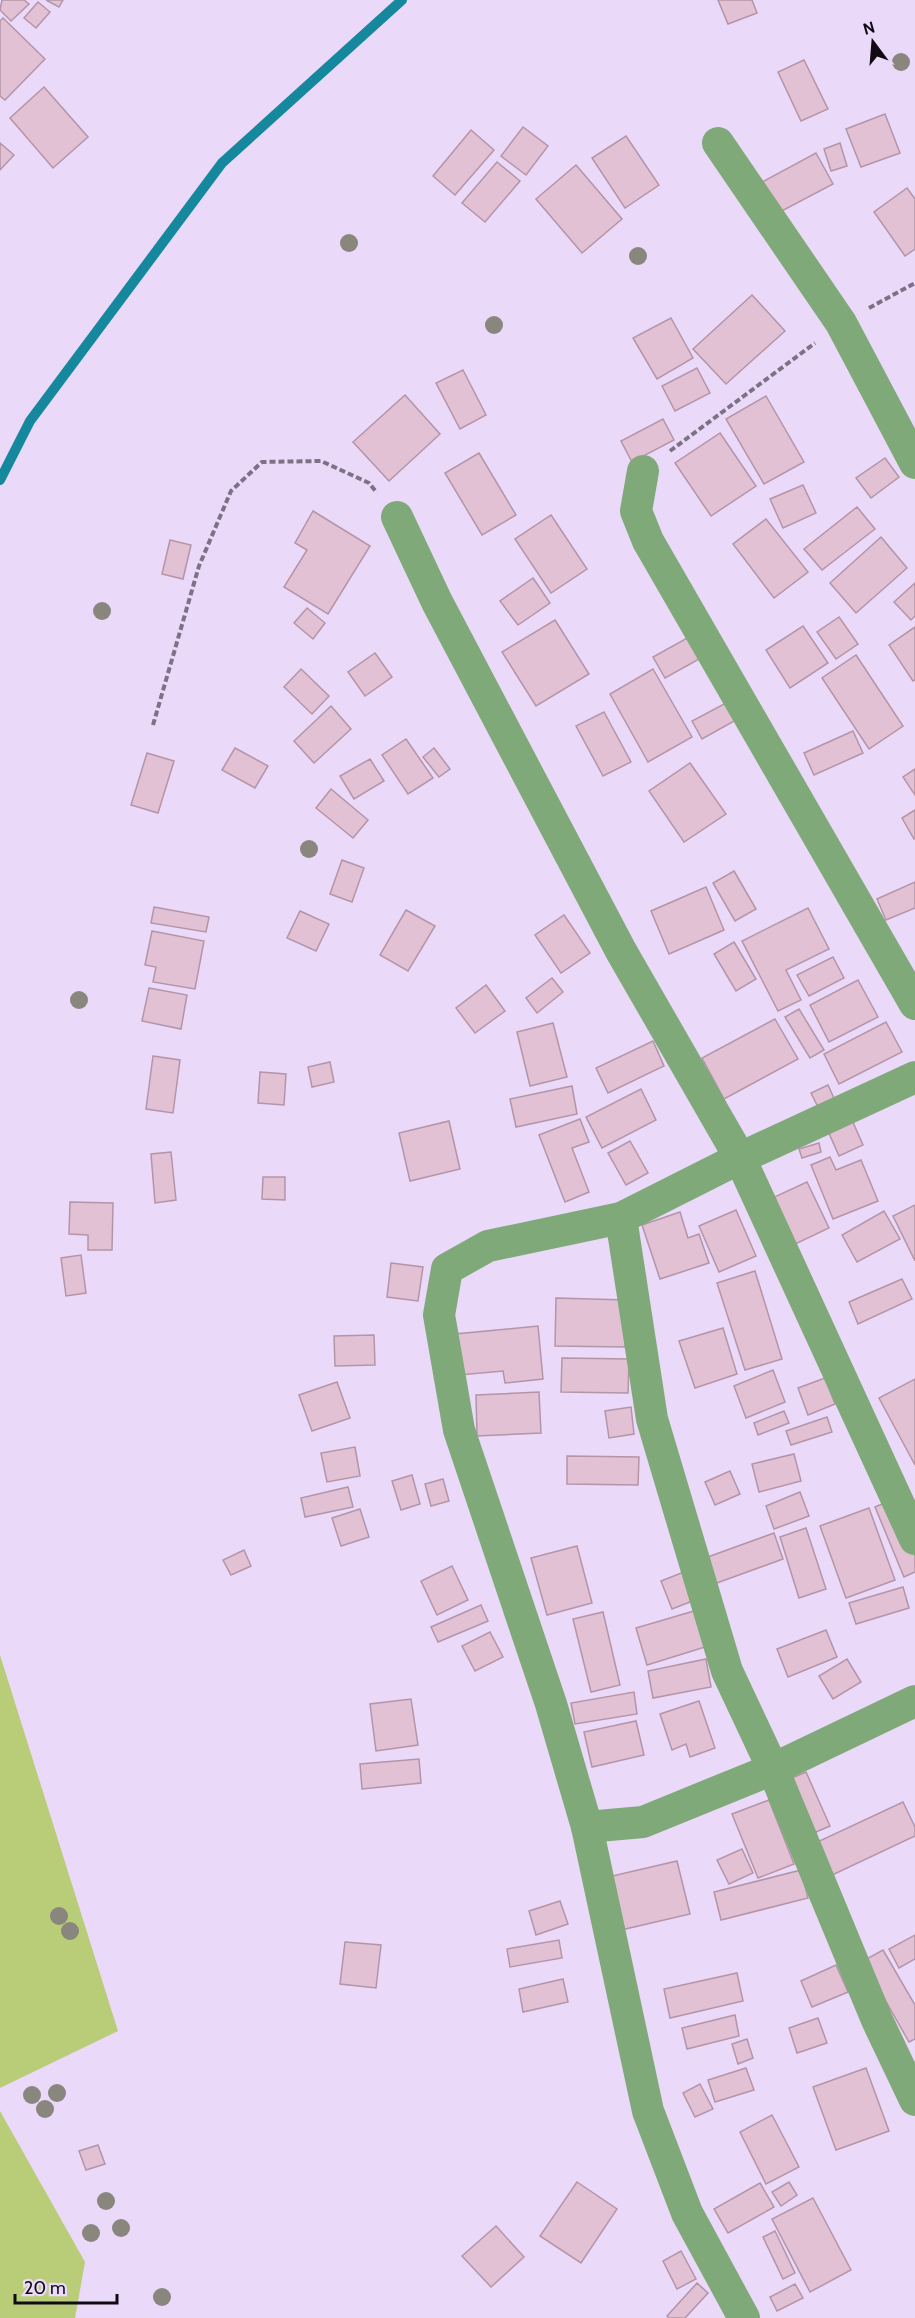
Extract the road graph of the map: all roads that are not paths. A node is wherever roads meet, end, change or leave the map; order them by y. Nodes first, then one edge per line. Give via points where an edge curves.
1 (717, 143) dead end
2 (915, 463) edge
3 (643, 471) road end
4 (397, 517) road end
5 (915, 1004) edge
6 (915, 1077) edge
7 (740, 1158) junction
8 (621, 1218) junction
9 (915, 1539) edge
10 (915, 1701) edge
11 (773, 1769) junction
12 (587, 1827) junction
13 (915, 2100) edge
14 (744, 2318) edge

1 - 2 street via 842,323
3 - 5 street via 636,511 648,541
4 - 7 street via 437,602 615,940
6 - 7 street
7 - 8 street
7 - 9 street
8 - 11 street via 652,1419 727,1671
8 - 12 street via 488,1246 447,1269 439,1315 459,1430 551,1704
10 - 11 street
11 - 12 street via 643,1822
11 - 13 street via 872,2009
12 - 14 street via 648,2111 687,2213

